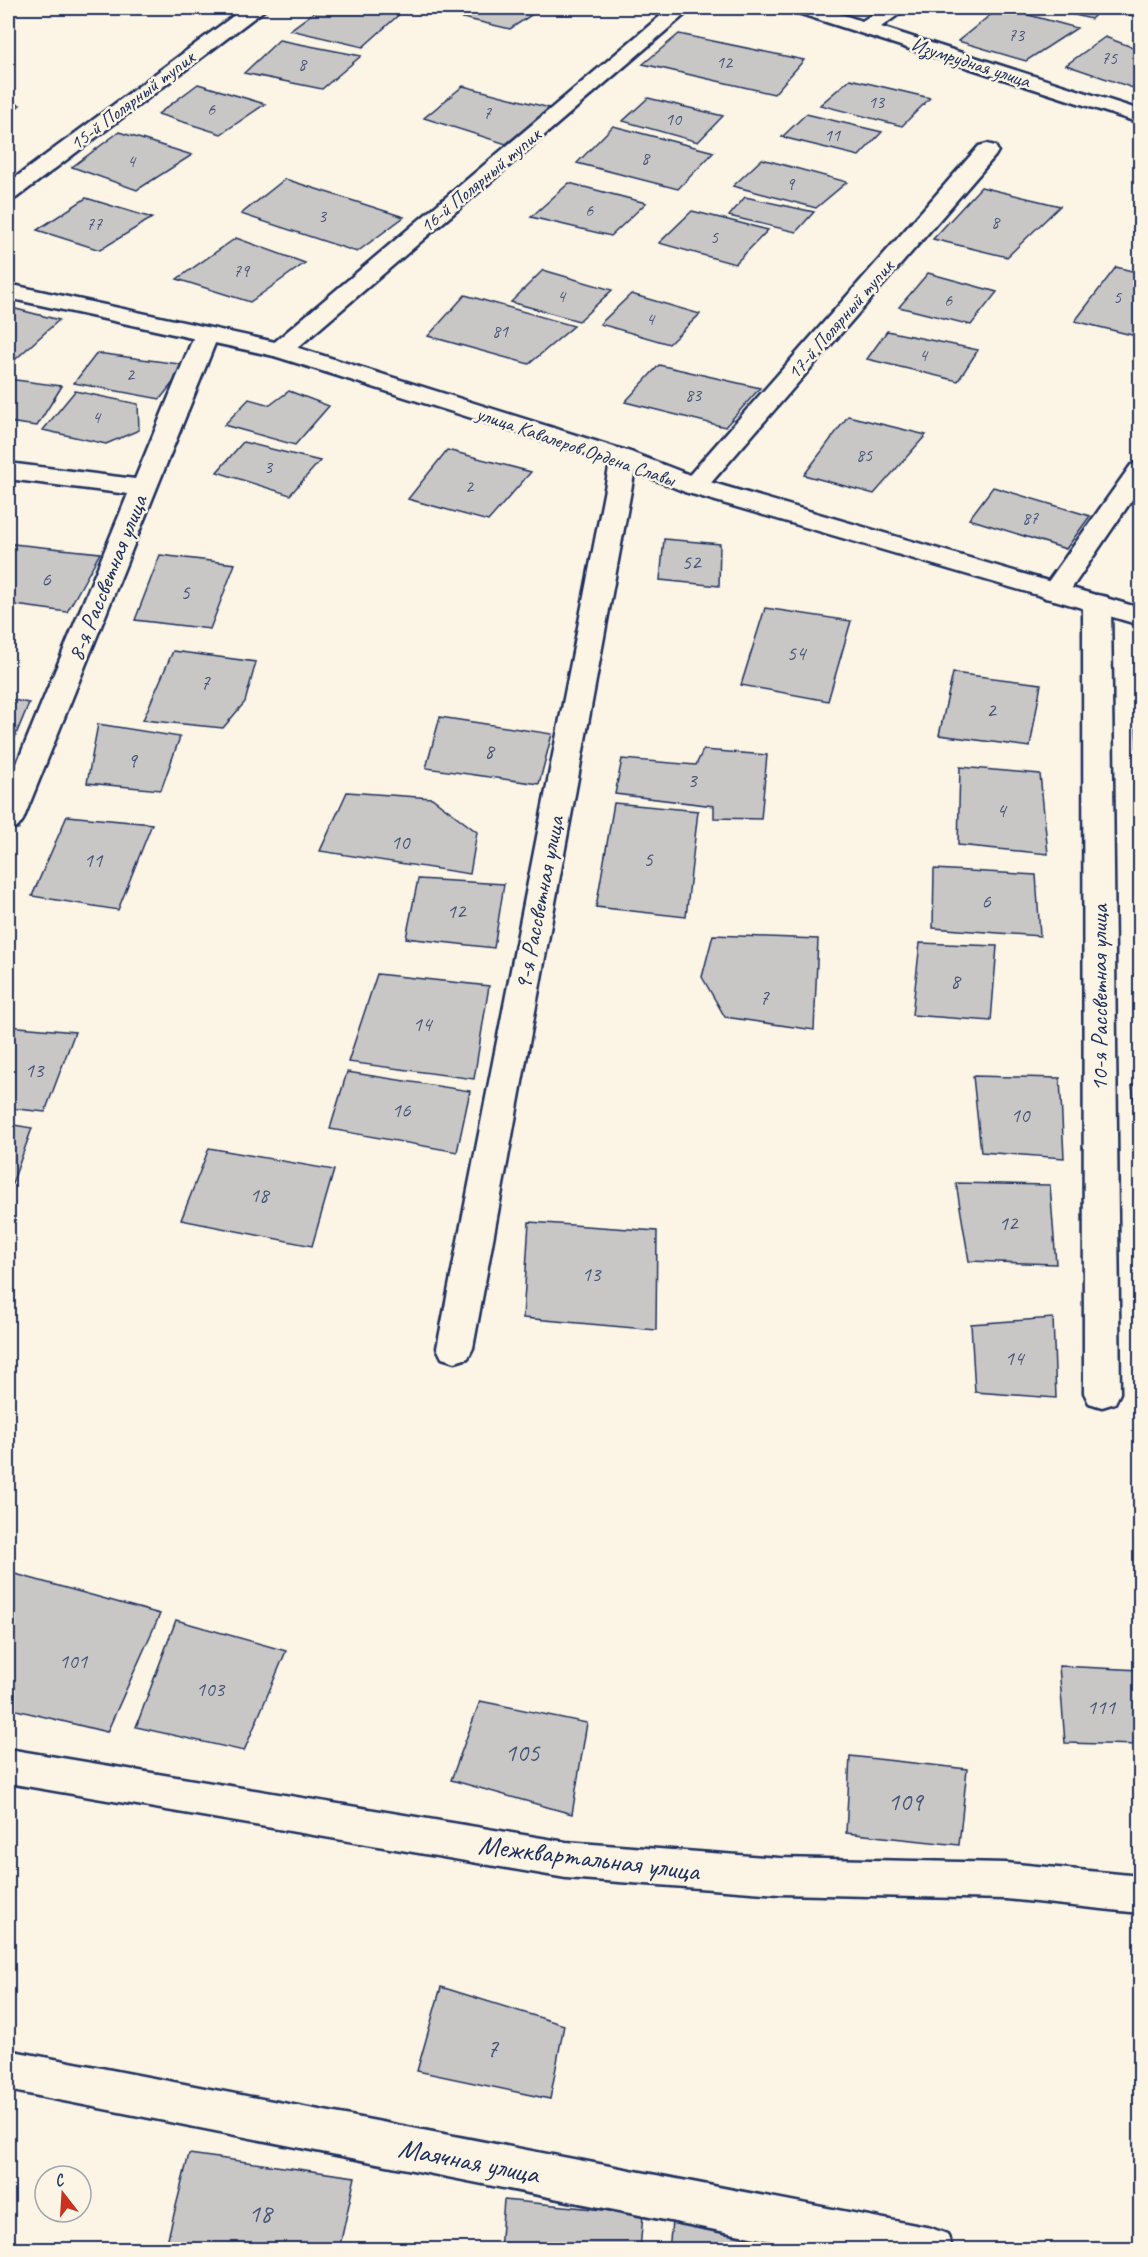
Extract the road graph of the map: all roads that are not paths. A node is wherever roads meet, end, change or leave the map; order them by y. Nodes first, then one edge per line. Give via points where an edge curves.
1 (257, 8) edge
2 (802, 8) edge
3 (895, 8) edge
4 (680, 10) dead end
5 (865, 28) junction
6 (1140, 117) edge
7 (987, 151) dead end
8 (8, 193) edge
9 (8, 291) edge
10 (206, 336) junction
11 (280, 350) junction
12 (624, 458) junction
13 (1140, 470) edge
14 (8, 471) edge
15 (694, 486) junction
16 (144, 488) junction
17 (1055, 592) junction
18 (1097, 603) junction
19 (1140, 617) edge
20 (8, 820) edge
21 (455, 1348) dead end
22 (1102, 1393) dead end
23 (8, 1766) edge
24 (1140, 1895) edge
25 (8, 2070) edge
26 (931, 2250) edge

1 - 8 street, 15-й Полярный тупик
2 - 5 street, Изумрудная улица
3 - 5 street
4 - 11 street, 16-й Полярный тупик
5 - 6 street, Изумрудная улица
7 - 15 street, 17-й Полярный тупик
9 - 10 street, улица Кавалеров Ордена Славы
10 - 11 street, улица Кавалеров Ордена Славы
10 - 16 street, 8-я Рассветная улица
11 - 12 street, улица Кавалеров Ордена Славы
12 - 15 street, улица Кавалеров Ордена Славы
12 - 21 street, 9-я Рассветная улица
13 - 17 street
14 - 16 street
15 - 17 street, улица Кавалеров Ордена Славы
16 - 20 street, 8-я Рассветная улица
17 - 18 street, улица Кавалеров Ордена Славы
18 - 19 street, улица Кавалеров Ордена Славы
18 - 22 street, 10-я Рассветная улица
23 - 24 street, Межквартальная улица via 566,1860 779,1876 1006,1881
25 - 26 street, Маячная улица

